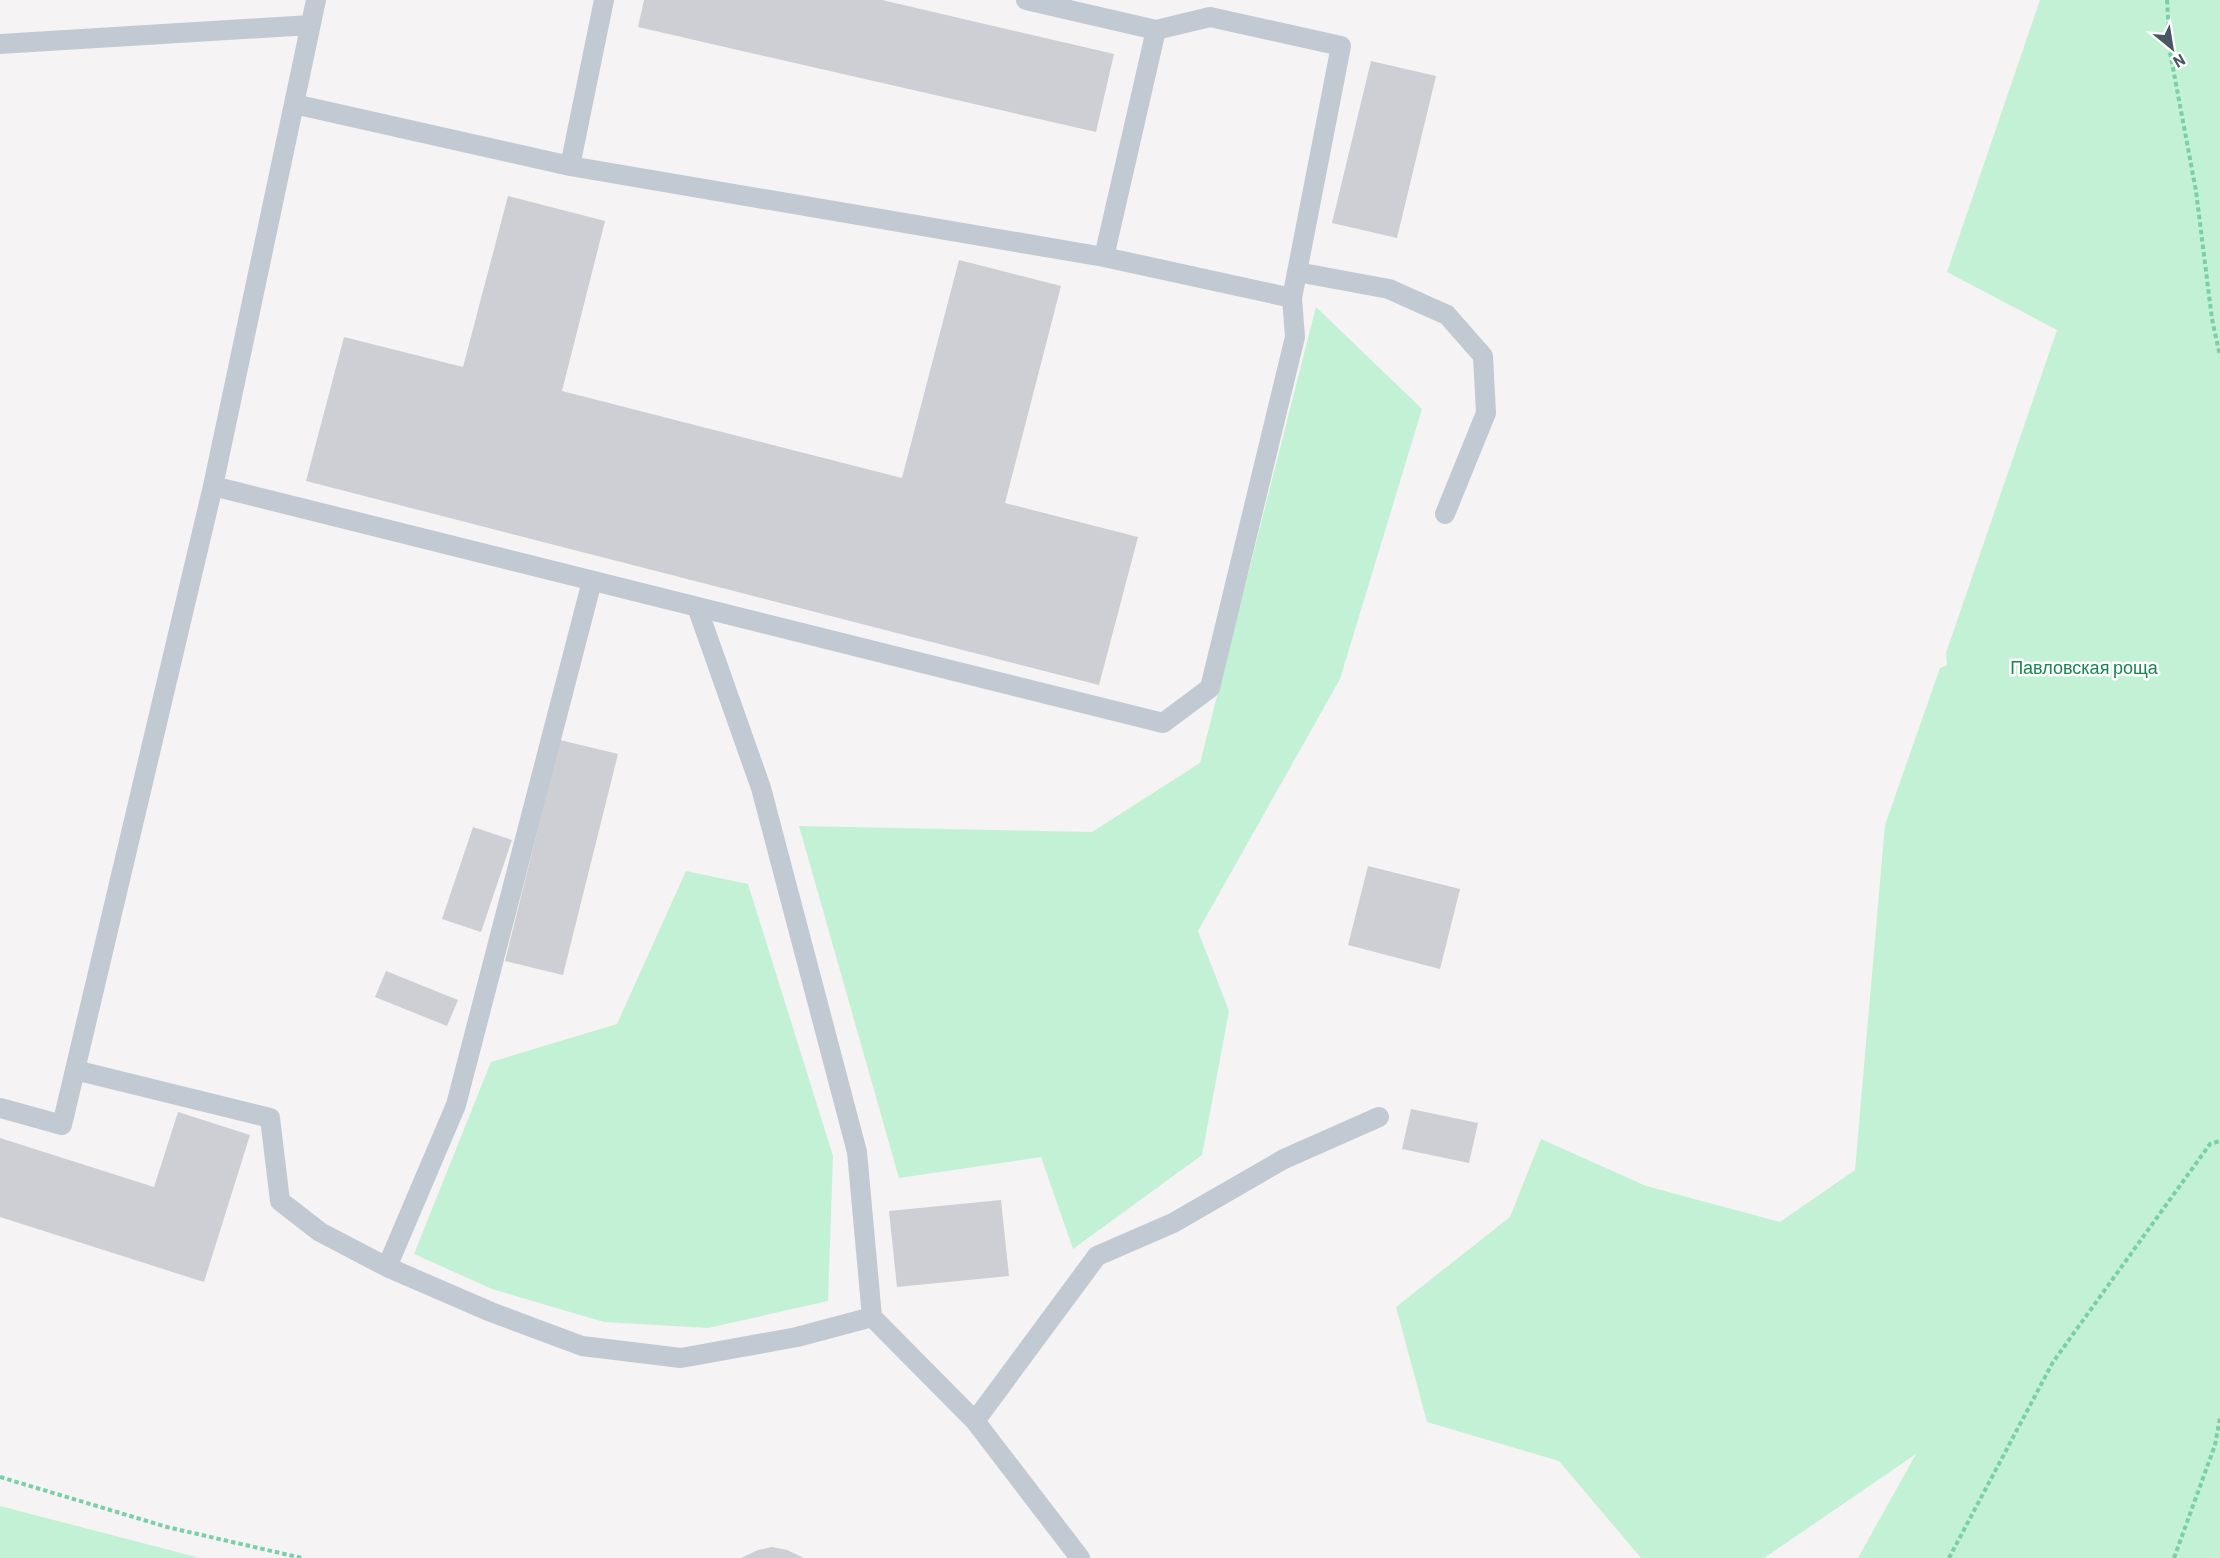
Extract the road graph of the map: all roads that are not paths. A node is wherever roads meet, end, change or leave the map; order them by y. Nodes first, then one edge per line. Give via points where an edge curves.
1 (316, 0) edge
2 (604, 0) edge
3 (1026, 0) edge
4 (1212, 9) edge
5 (310, 25) junction
6 (1156, 30) junction
7 (0, 44) edge
8 (294, 104) junction
9 (570, 166) junction
10 (1104, 257) junction
11 (1297, 272) junction
12 (1292, 298) junction
13 (213, 486) junction
14 (1445, 514) dead end
15 (592, 581) junction
16 (697, 607) junction
17 (75, 1070) junction
18 (0, 1108) edge
19 (1379, 1117) dead end
20 (387, 1267) junction
21 (872, 1317) junction
22 (975, 1421) junction
23 (1080, 1558) edge

1 - 5 lane
2 - 9 lane
3 - 6 lane
4 - 6 lane
4 - 11 lane via 1341,46
5 - 7 lane
5 - 8 lane
6 - 10 lane
8 - 9 lane
8 - 13 lane
9 - 10 lane
10 - 12 lane
11 - 12 lane
11 - 14 lane via 1389,289 1447,315 1483,356 1486,413
12 - 16 lane via 1295,337 1210,688 1163,723
13 - 15 lane
13 - 17 lane
15 - 16 lane
15 - 20 lane via 456,1105
16 - 21 lane via 761,788 857,1152
17 - 18 lane via 62,1125
17 - 20 lane via 270,1118 280,1201 320,1232
19 - 22 lane via 1284,1159 1173,1223 1098,1256
20 - 21 lane via 582,1346 681,1358 797,1337
21 - 22 lane
22 - 23 lane

